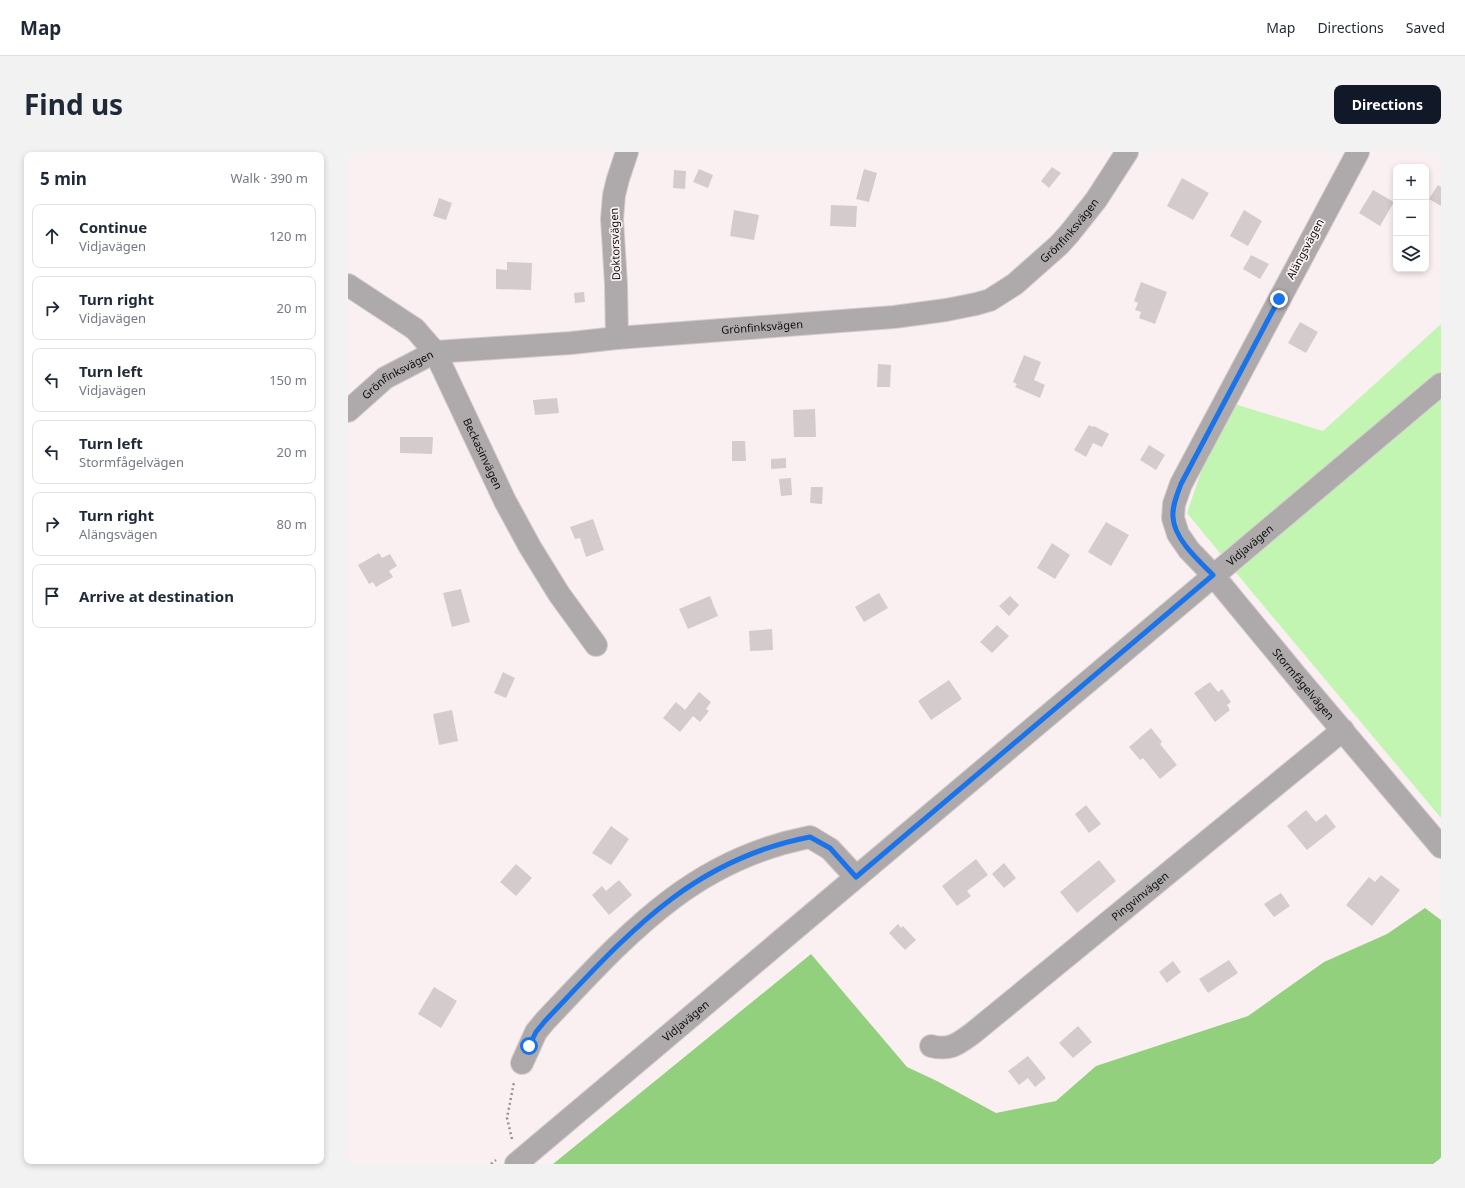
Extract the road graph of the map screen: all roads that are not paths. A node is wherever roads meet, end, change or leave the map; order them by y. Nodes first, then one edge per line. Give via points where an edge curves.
1 (627, 152) edge
2 (1127, 152) edge
3 (1358, 152) edge
4 (348, 285) edge
5 (617, 338) junction
6 (435, 352) junction
7 (1441, 384) edge
8 (348, 411) edge
9 (1173, 518) joint
10 (1213, 575) junction
11 (596, 645) dead end
12 (1343, 730) junction
13 (1441, 847) edge
14 (856, 877) junction
15 (931, 1046) dead end
16 (522, 1063) road end
17 (514, 1155) edge

1 - 5 street, Doktorsvägen via 616,184 612,219
2 - 5 street, Grönfinksvägen via 1096,200 1059,245 1014,284 990,300 946,310 894,316
3 - 9 street, Alängsvägen via 1181,484 1174,504
4 - 6 street, Beckasinvägen via 415,329
5 - 6 street, Grönfinksvägen
6 - 8 street, Grönfinksvägen via 386,378
6 - 11 street, Beckasinvägen via 505,501 530,547 559,594
7 - 10 street, Vidjavägen
9 - 10 street, Stormfågelvägen via 1178,534 1189,550
10 - 12 street, Stormfågelvägen
10 - 14 street, Vidjavägen
12 - 13 street, Stormfågelvägen
12 - 15 street, Pingvinvägen via 973,1033 959,1043 943,1049
14 - 16 street via 830,848 810,837 756,851 700,878 662,905 608,954 536,1032
14 - 17 street, Vidjavägen

